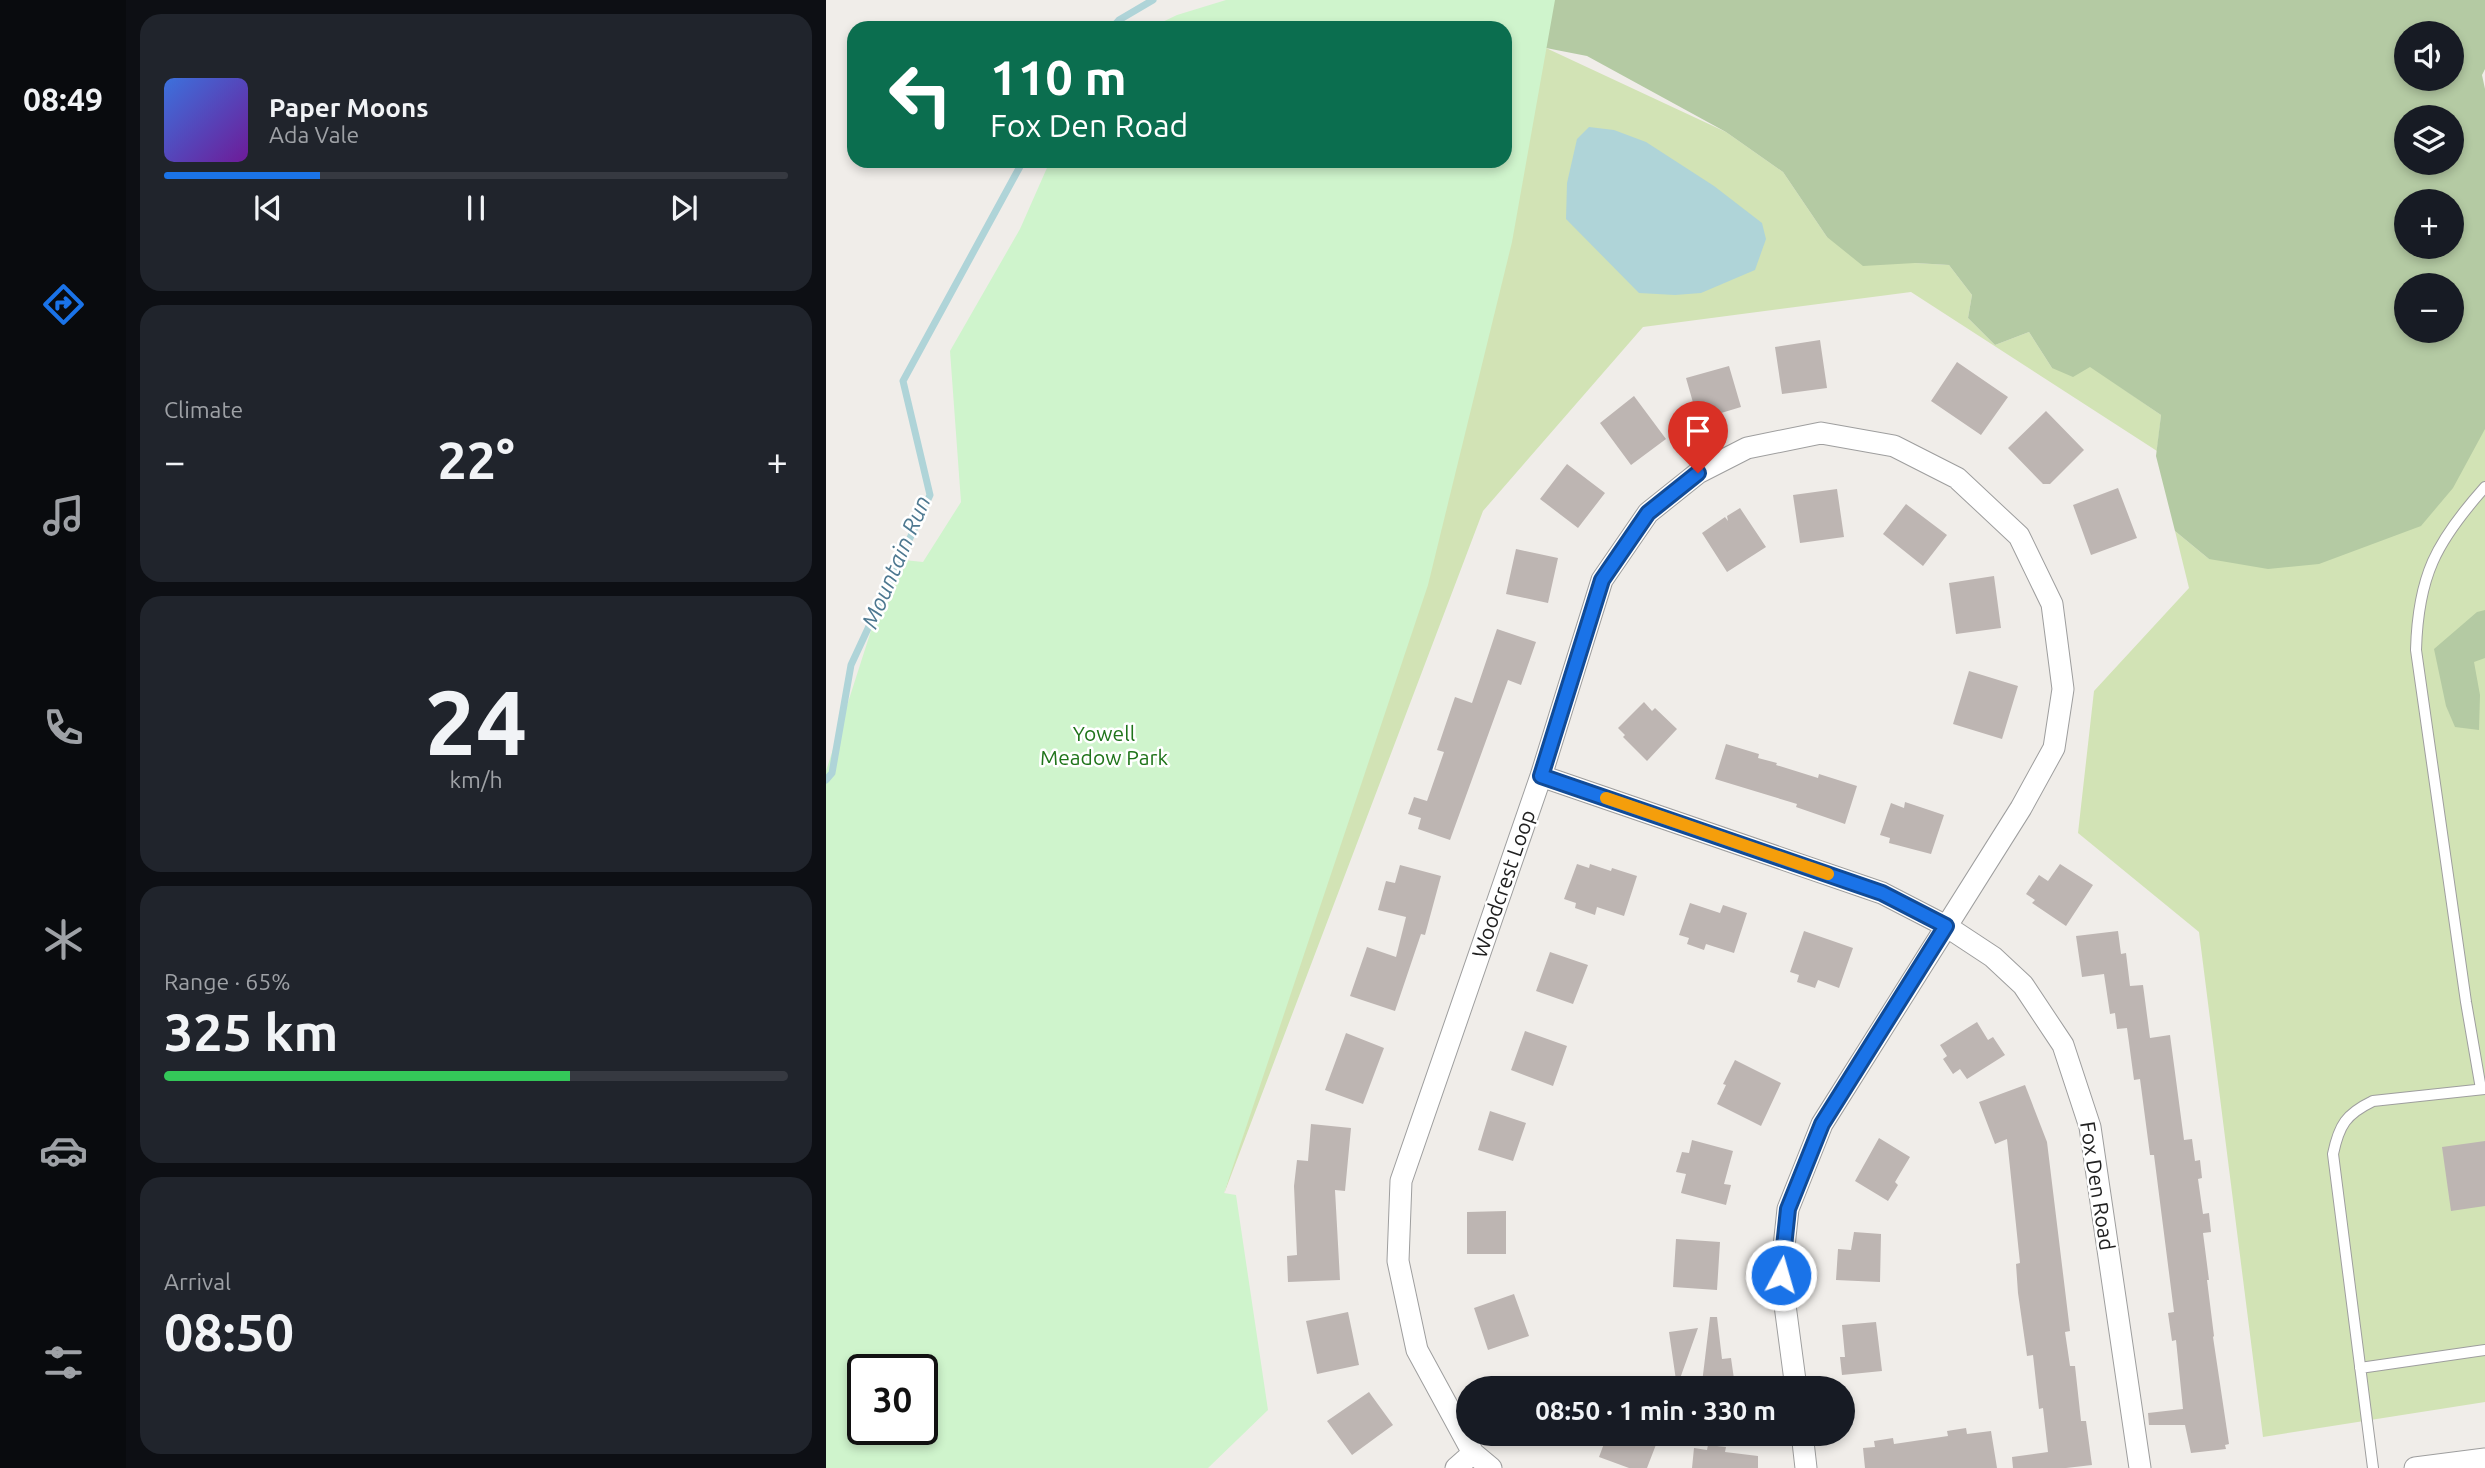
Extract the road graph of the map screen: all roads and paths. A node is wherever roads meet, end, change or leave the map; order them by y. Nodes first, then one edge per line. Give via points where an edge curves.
1 (2485, 487) edge
2 (1541, 776) junction
3 (1946, 926) junction
4 (2483, 1089) edge
5 (2485, 1350) edge
6 (2360, 1368) junction
7 (1794, 1376) edge
8 (1804, 1446) edge
9 (1473, 1453) junction
10 (2485, 1459) edge
11 (1455, 1468) edge
12 (1492, 1468) edge
13 (1807, 1468) edge
14 (2140, 1468) edge
15 (2373, 1468) edge
16 (2415, 1468) edge

1 - 4 lane via 2429,566 2417,617 2416,650 2466,1002
2 - 3 street, Fox Den Road via 1882,893
2 - 3 street, Woodcrest Loop via 1602,580 1648,513 1698,473 1747,448 1821,432 1894,446 1957,478 2019,536 2052,604 2063,689 2054,748
2 - 9 street, Woodcrest Loop via 1401,1181 1398,1261 1418,1350
3 - 7 street, Woodcrest Loop via 1822,1124 1788,1209 1781,1275
3 - 14 street, Fox Den Road via 1993,957 2023,985 2063,1045 2090,1128
4 - 6 lane via 2373,1101 2357,1109 2337,1133 2333,1154
5 - 6 lane
6 - 15 lane
8 - 13 street
9 - 11 street
9 - 12 street, Woodcrest Loop
10 - 16 street

